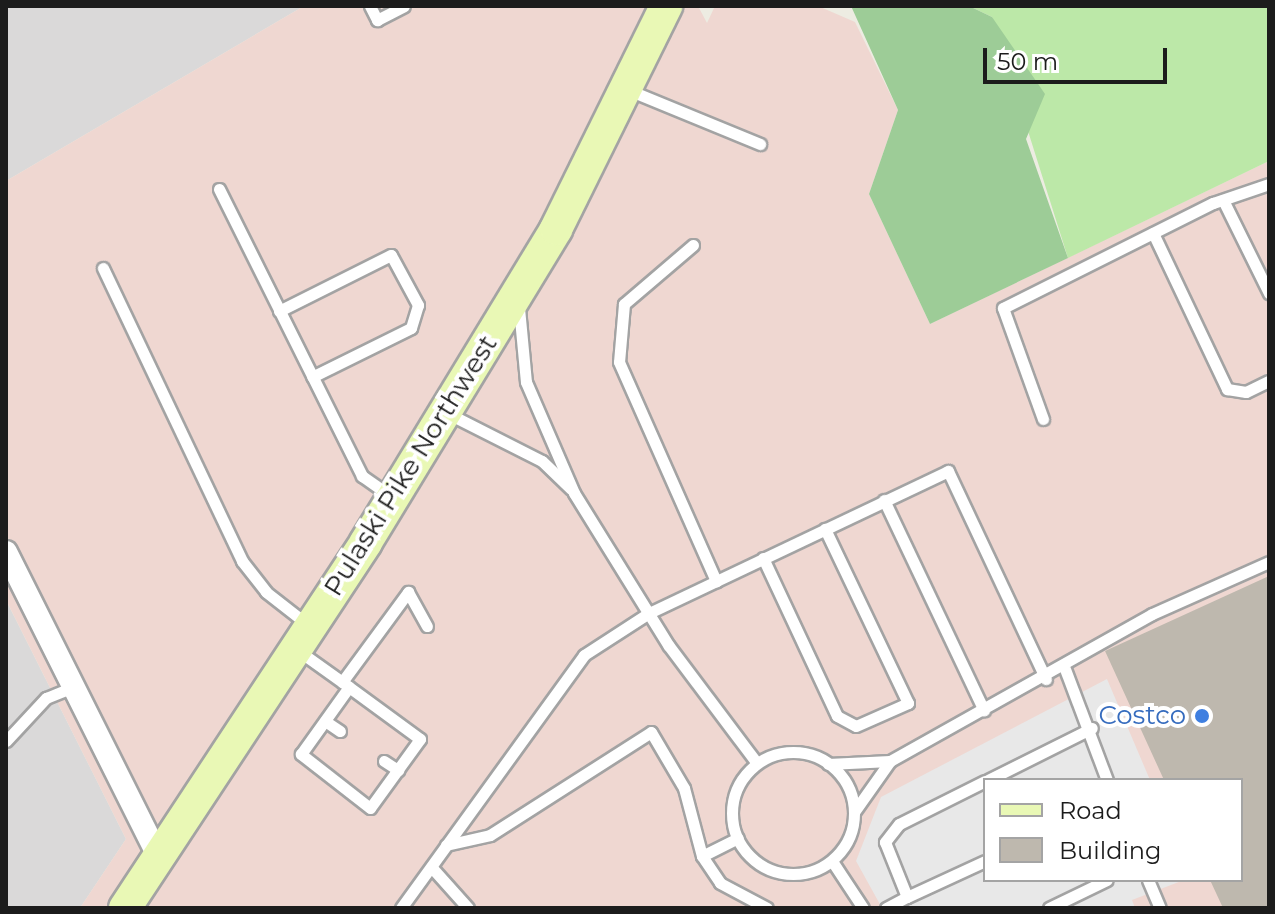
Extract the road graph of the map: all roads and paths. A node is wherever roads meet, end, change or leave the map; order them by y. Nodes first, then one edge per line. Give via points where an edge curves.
1 (370, 6) edge
2 (404, 6) edge
3 (666, 6) edge
4 (625, 89) junction
5 (760, 144) dead end
6 (1269, 184) edge
7 (219, 189) dead end
8 (1223, 200) junction
9 (1153, 233) junction
10 (693, 245) dead end
11 (103, 268) dead end
12 (519, 291) junction
13 (1269, 293) edge
14 (279, 311) junction
15 (312, 377) junction
16 (1269, 381) edge
17 (445, 412) junction
18 (1043, 419) dead end
19 (574, 493) junction
20 (393, 497) junction
21 (884, 500) junction
22 (825, 529) junction
23 (6, 552) edge
24 (763, 558) junction
25 (1269, 562) edge
26 (716, 581) junction
27 (649, 613) junction
28 (427, 626) dead end
29 (303, 638) junction
30 (1065, 669) junction
31 (1046, 679) junction
32 (345, 684) junction
33 (73, 687) junction
34 (984, 711) junction
35 (325, 721) junction
36 (1092, 728) junction
37 (340, 731) dead end
38 (6, 741) edge
39 (384, 761) dead end
40 (890, 761) junction
41 (757, 763) junction
42 (828, 764) junction
43 (398, 770) junction
44 (992, 778) edge
45 (1106, 778) edge
46 (983, 782) edge
47 (854, 812) junction
48 (738, 838) junction
49 (446, 845) junction
50 (702, 856) junction
51 (159, 857) junction
52 (832, 861) junction
53 (983, 862) edge
54 (434, 870) junction
55 (1103, 882) edge
56 (1149, 882) edge
57 (907, 897) junction
58 (125, 908) edge
59 (401, 908) edge
60 (468, 908) edge
61 (767, 908) edge
62 (863, 908) edge
63 (886, 908) edge
64 (1049, 908) edge
65 (1160, 908) edge

1 - 2 lane via 377,20
3 - 4 main road, Pulaski Pike Northwest
4 - 5 lane
4 - 12 main road, Pulaski Pike Northwest
6 - 8 lane
7 - 14 lane
8 - 9 lane
8 - 13 lane
9 - 16 lane via 1227,389 1246,392
9 - 18 lane via 1003,308
10 - 26 lane via 624,304 619,362
11 - 29 lane via 242,561
12 - 17 main road, Pulaski Pike Northwest
12 - 19 lane via 526,382
14 - 15 lane
14 - 15 lane via 391,255 418,305 411,328
15 - 20 lane via 362,476
17 - 19 lane via 542,461
17 - 20 main road, Pulaski Pike Northwest
19 - 27 lane
20 - 29 main road, Pulaski Pike Northwest
21 - 22 lane
21 - 31 lane via 948,471
21 - 34 lane
22 - 24 lane
22 - 24 lane via 908,703 856,726 837,716
23 - 33 street
24 - 26 lane
25 - 30 lane via 1152,614
26 - 27 lane
27 - 41 lane
27 - 49 lane via 563,678
28 - 32 lane via 408,592
29 - 32 lane
29 - 51 main road, Pulaski Pike Northwest
30 - 31 lane
30 - 36 lane
31 - 34 lane
32 - 35 lane
32 - 43 lane via 420,739
33 - 38 lane via 46,698
33 - 51 street
34 - 40 lane
35 - 37 lane
35 - 43 lane via 301,754 370,808
36 - 44 lane
36 - 45 lane
39 - 43 lane
40 - 42 lane
40 - 47 lane
41 - 42 lane via 793,752
41 - 48 lane via 735,794
42 - 47 lane via 842,777
46 - 57 lane via 899,824 885,842
47 - 52 lane
48 - 50 lane
48 - 52 lane via 759,864 777,872 796,874
49 - 50 lane via 490,835 651,732 684,788
49 - 54 lane
50 - 61 lane via 720,883
51 - 58 main road, Pulaski Pike Northwest
52 - 62 lane
53 - 57 lane
54 - 59 lane
54 - 60 lane
55 - 64 lane
56 - 65 lane
57 - 63 lane

